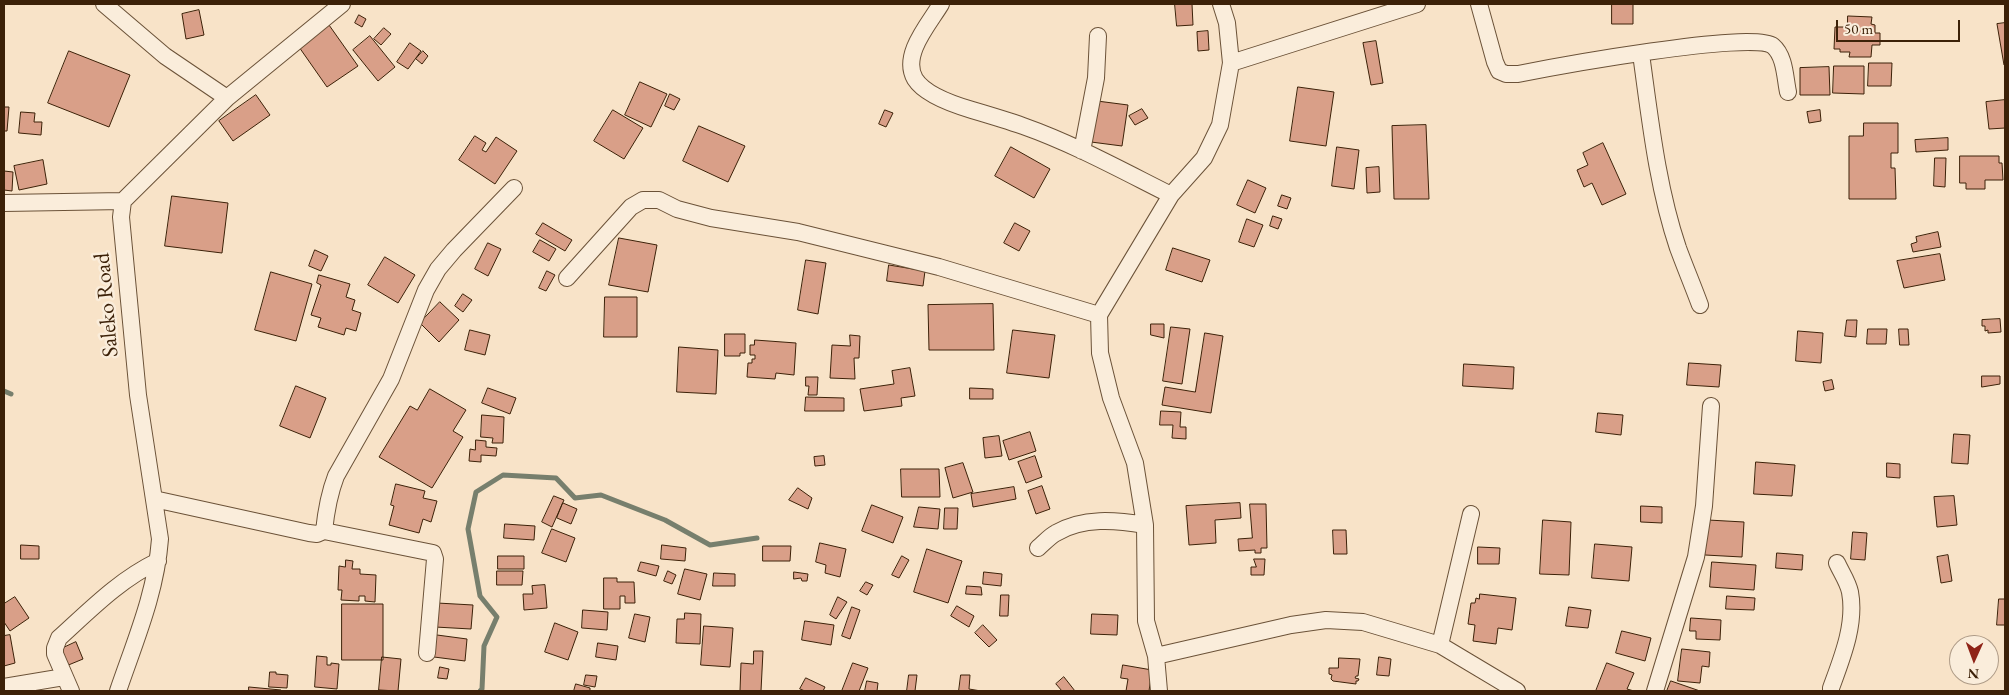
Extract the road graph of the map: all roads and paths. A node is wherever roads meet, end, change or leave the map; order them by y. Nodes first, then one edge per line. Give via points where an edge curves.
1 (104, 4) edge
2 (342, 4) edge
3 (941, 4) edge
4 (1222, 4) edge
5 (1417, 4) edge
6 (1479, 4) edge
7 (1098, 36) dead end
8 (1641, 54) junction
9 (1231, 63) junction
10 (1788, 92) dead end
11 (227, 98) junction
12 (1082, 151) junction
13 (514, 188) dead end
14 (1171, 195) junction
15 (123, 201) junction
16 (4, 203) edge
17 (567, 278) dead end
18 (1700, 305) dead end
19 (1099, 315) junction
20 (1711, 406) dead end
21 (154, 499) junction
22 (1471, 514) dead end
23 (1145, 525) junction
24 (324, 531) junction
25 (1038, 548) dead end
26 (158, 562) junction
27 (1837, 562) dead end
28 (1440, 646) junction
29 (427, 653) dead end
30 (1156, 656) junction
31 (68, 684) edge
32 (4, 687) edge
33 (118, 691) edge
34 (1159, 691) edge
35 (1517, 691) edge
36 (1654, 691) edge
37 (1831, 691) edge

1 - 11 street via 165,56
2 - 11 street
3 - 12 street via 913,50 912,66 916,80 949,102 1024,126
4 - 9 street
5 - 9 street
6 - 8 street via 1495,62 1499,71 1506,74
7 - 12 street via 1096,78
8 - 10 street via 1701,44 1761,42 1772,45 1780,56
8 - 18 street via 1661,184 1678,247
9 - 14 street via 1220,125 1204,158
11 - 15 street
12 - 14 street
13 - 24 street via 454,250 426,290 391,379 334,482
14 - 19 street
15 - 16 street
15 - 21 street, Saleko Road via 121,217 138,395
17 - 19 street via 631,207 652,199 711,218 798,232 939,267
19 - 23 street via 1100,353 1111,398 1135,463
20 - 36 street via 1704,506 1696,557
21 - 24 street via 309,533
21 - 26 street, Saleko Road via 160,539
22 - 28 street
23 - 25 street via 1122,521 1075,525 1056,533
23 - 30 street via 1146,622
24 - 29 street via 433,553
26 - 31 street via 122,582 59,638 55,654
26 - 33 street, Saleko Road via 145,616
27 - 37 street via 1850,591 1850,618 1845,649
28 - 30 street via 1363,622 1326,620
28 - 35 street
30 - 34 street
31 - 32 street

